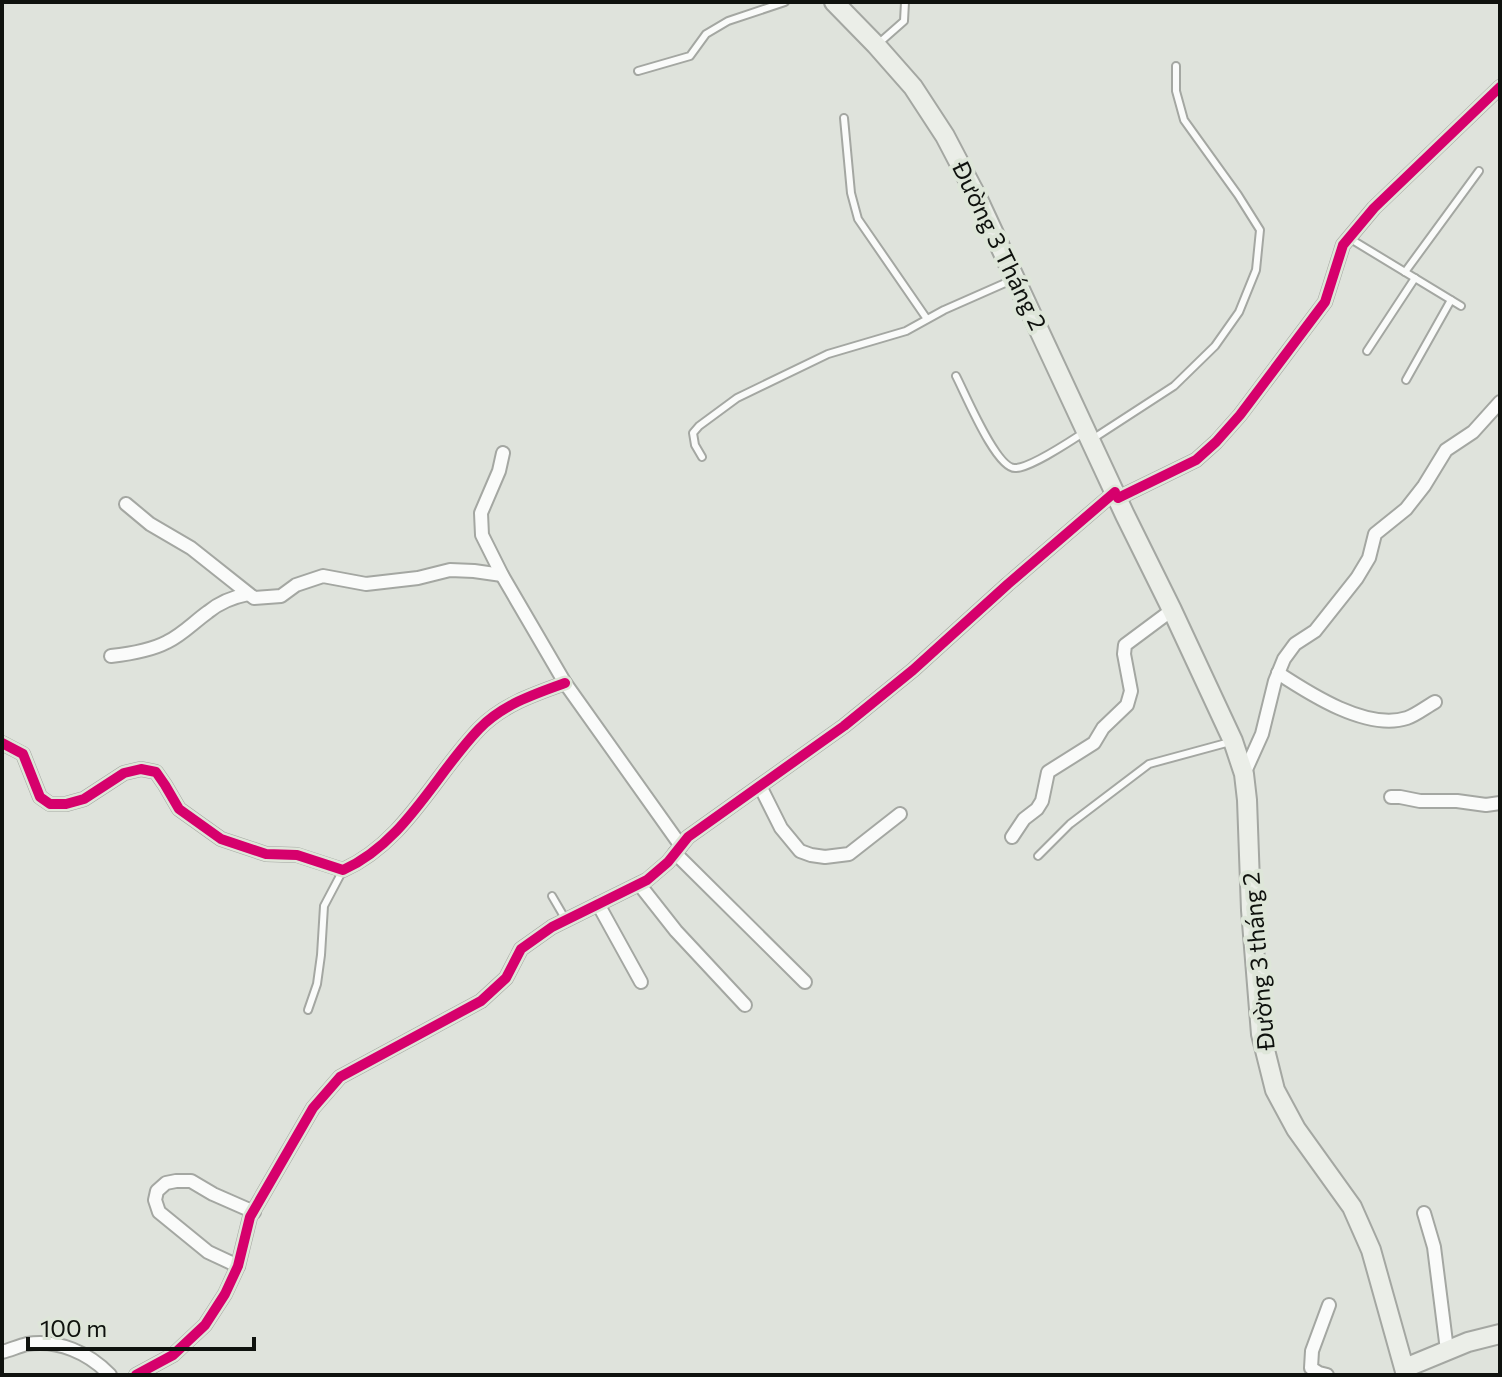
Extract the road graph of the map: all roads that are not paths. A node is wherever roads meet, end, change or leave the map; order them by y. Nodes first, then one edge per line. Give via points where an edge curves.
1 (785, 2) edge
2 (834, 2) edge
3 (905, 2) edge
4 (876, 45) junction
5 (1176, 66) dead end
6 (638, 71) dead end
7 (1500, 87) edge
8 (844, 118) dead end
9 (1479, 171) dead end
10 (1349, 238) junction
11 (1405, 272) junction
12 (1015, 278) junction
13 (1415, 278) junction
14 (1451, 300) junction
15 (1461, 306) dead end
16 (927, 319) junction
17 (1367, 351) dead end
18 (956, 376) dead end
19 (1406, 380) dead end
20 (1500, 402) edge
21 (1088, 436) junction
22 (503, 453) dead end
23 (702, 457) dead end
24 (1119, 502) junction
25 (126, 504) dead end
26 (1137, 538) joint
27 (502, 575) junction
28 (248, 594) junction
29 (1172, 610) junction
30 (111, 656) dead end
31 (1278, 673) junction
32 (565, 683) junction
33 (1435, 702) dead end
34 (1233, 741) junction
35 (2, 743) edge
36 (1244, 774) junction
37 (760, 786) junction
38 (1391, 797) dead end
39 (1500, 803) edge
40 (900, 814) dead end
41 (1012, 837) dead end
42 (678, 850) junction
43 (1038, 856) dead end
44 (343, 870) junction
45 (639, 884) junction
46 (552, 896) dead end
47 (598, 904) junction
48 (566, 920) junction
49 (641, 982) dead end
50 (805, 982) dead end
51 (745, 1005) dead end
52 (308, 1010) dead end
53 (254, 1212) junction
54 (1424, 1213) dead end
55 (238, 1266) junction
56 (1329, 1305) dead end
57 (1500, 1334) edge
58 (1447, 1350) junction
59 (2, 1352) edge
60 (1406, 1371) edge
61 (110, 1375) edge
62 (136, 1375) edge
63 (1327, 1375) edge

1 - 6 lane via 728,21 706,34 690,56
2 - 4 main road, Đường 3 Tháng 2
3 - 4 lane via 904,21
4 - 12 main road, Đường 3 Tháng 2 via 913,87 945,136
5 - 21 lane via 1184,120 1260,230 1256,270 1239,312 1215,346 1174,386
7 - 10 street
8 - 16 lane via 858,219
9 - 11 lane
10 - 11 lane
10 - 24 street via 1325,302 1240,415 1196,460
11 - 13 lane
12 - 16 lane
12 - 21 main road, Đường 3 Tháng 2
13 - 14 lane
13 - 17 lane
14 - 15 lane
14 - 19 lane
16 - 23 lane via 895,335 828,354 737,398 693,433
18 - 21 lane via 1007,467 1016,469
20 - 31 street via 1473,432 1446,450 1406,509 1375,534 1357,578 1315,631 1295,644
21 - 24 main road, Đường 3 Tháng 2
22 - 27 street via 481,513 482,535
24 - 26 main road, Đường 3 Tháng 2
24 - 37 street via 1008,584 844,726
25 - 28 street
26 - 29 main road, Đường 3 tháng 2
27 - 28 street via 450,570 366,584 323,576 281,596
27 - 32 street
28 - 30 street via 210,609 166,643
29 - 34 main road, Đường 3 tháng 2
29 - 41 street via 1125,645 1131,691 1127,705 1094,743 1048,772 1042,801
31 - 33 street via 1367,718 1408,718
31 - 36 street via 1262,734
32 - 42 street
32 - 44 street via 522,698 480,727 412,814
34 - 36 main road, Đường 3 tháng 2
34 - 43 lane via 1149,764 1070,824
35 - 44 street via 23,754 40,797 50,804 84,799 124,773 156,772 179,809 221,839
36 - 60 main road, Đường 3 tháng 2 via 1261,1034 1275,1090 1352,1207 1371,1250
37 - 40 street via 781,828 800,851 811,855 849,854
37 - 42 street via 688,837
38 - 39 street
42 - 45 street
42 - 50 street
44 - 52 lane via 324,906 317,984
45 - 47 street
45 - 51 street
46 - 48 lane
47 - 48 street
47 - 49 street
48 - 53 street via 521,949 506,978 481,1001 340,1077 313,1108
53 - 55 street
53 - 55 street via 191,1181 166,1183 157,1191 159,1212 208,1252
54 - 58 street via 1434,1247
55 - 62 street via 205,1325 173,1355
56 - 63 street via 1311,1368
57 - 58 main road
58 - 60 main road
59 - 61 street via 24,1344 62,1346 82,1352

